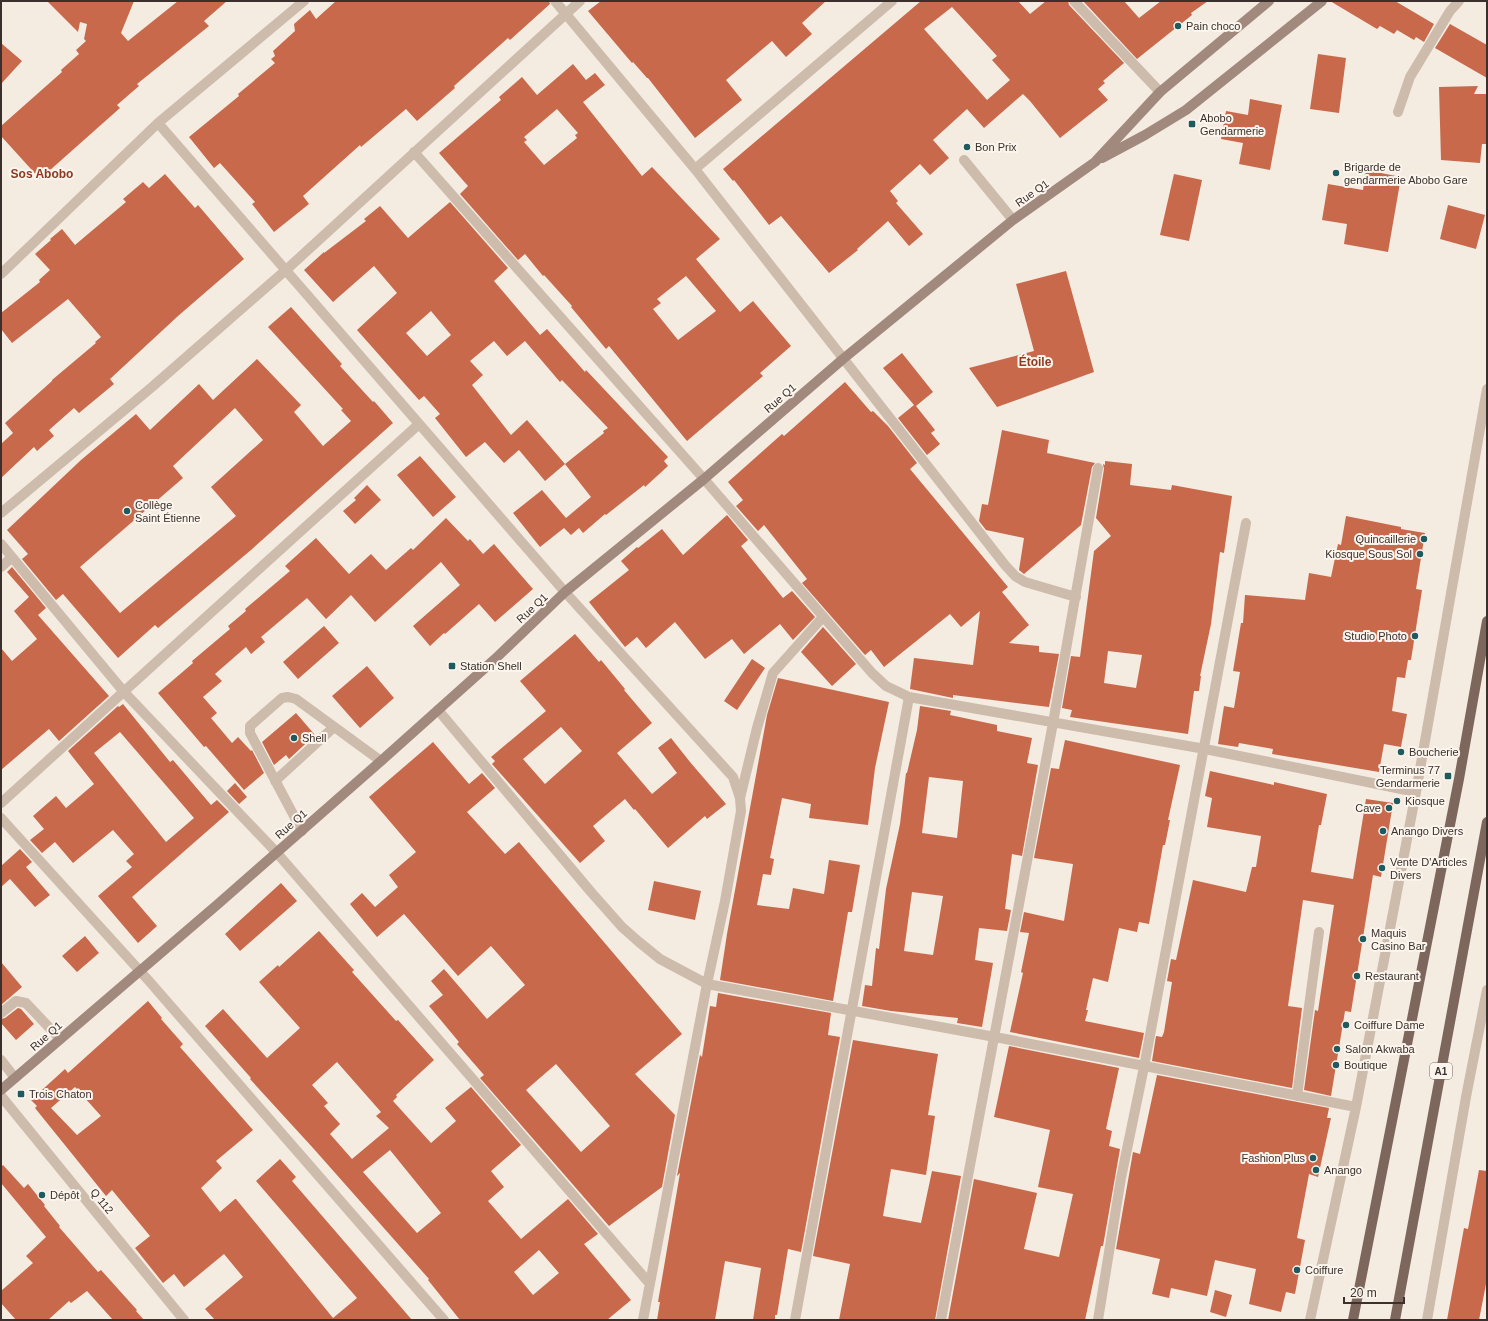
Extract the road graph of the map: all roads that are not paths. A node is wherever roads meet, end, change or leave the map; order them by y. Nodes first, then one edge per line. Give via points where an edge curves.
1 (304, 1) edge
2 (555, 1) edge
3 (580, 1) edge
4 (892, 1) edge
5 (1074, 1) edge
6 (1322, 1) edge
7 (1459, 1) edge
8 (1265, 3) edge
9 (566, 14) junction
10 (1160, 92) junction
11 (1398, 112) dead end
12 (158, 122) junction
13 (414, 152) junction
14 (964, 160) dead end
15 (1094, 162) junction
16 (695, 169) junction
17 (1013, 220) junction
18 (286, 270) junction
19 (1, 274) edge
20 (844, 359) junction
21 (1487, 389) edge
22 (419, 424) junction
23 (1098, 468) dead end
24 (704, 479) junction
25 (1, 513) edge
26 (1246, 523) dead end
27 (1, 544) edge
28 (12, 557) junction
29 (1, 566) edge
30 (565, 592) junction
31 (1076, 597) junction
32 (823, 617) junction
33 (1487, 620) edge
34 (124, 692) junction
35 (909, 697) junction
36 (438, 710) junction
37 (1053, 723) junction
38 (334, 727) junction
39 (1205, 749) junction
40 (381, 761) junction
41 (275, 781) junction
42 (1416, 792) junction
43 (740, 798) junction
44 (1, 803) edge
45 (1, 818) edge
46 (1487, 822) edge
47 (302, 831) junction
48 (277, 853) junction
49 (1319, 932) dead end
50 (140, 971) junction
51 (707, 984) junction
52 (1487, 990) edge
53 (851, 1011) junction
54 (1, 1013) edge
55 (994, 1037) junction
56 (60, 1039) junction
57 (1, 1060) edge
58 (1144, 1067) junction
59 (15, 1078) junction
60 (1, 1090) edge
61 (1, 1096) edge
62 (1297, 1096) junction
63 (1356, 1107) junction
64 (650, 1284) junction
65 (184, 1320) edge
66 (444, 1320) edge
67 (643, 1320) edge
68 (795, 1320) edge
69 (941, 1320) edge
70 (1098, 1320) edge
71 (1310, 1320) edge
72 (1353, 1320) edge
73 (1395, 1320) edge
74 (1427, 1320) edge

1 - 12 street
2 - 9 street
3 - 9 street
4 - 16 street
5 - 10 street
6 - 15 street, Rue Q1 via 1186,110
7 - 11 street via 1450,11 1410,77
8 - 10 street, Rue Q1
9 - 13 street
9 - 16 street
10 - 15 street, Rue Q1
12 - 18 street
12 - 19 street
13 - 18 street
13 - 24 street
14 - 17 street
15 - 17 street, Rue Q1
16 - 20 street
17 - 20 street, Rue Q1
18 - 22 street
18 - 25 street via 152,387
20 - 24 street, Rue Q1
20 - 31 street via 1015,576 1026,582
21 - 42 street
22 - 30 street
22 - 34 street
23 - 31 street
24 - 30 street, Rue Q1
24 - 32 street
26 - 39 street
27 - 28 street
28 - 29 street
28 - 34 street
30 - 36 street, Rue Q1
30 - 43 street via 733,777
31 - 37 street
32 - 35 street via 872,673 886,686
32 - 43 street via 773,673
33 - 72 main road via 1459,779
34 - 44 street
34 - 48 street
35 - 37 street
35 - 53 street
36 - 40 street, Rue Q1
36 - 51 street via 622,927 660,959
37 - 39 street
37 - 55 street
38 - 40 street
38 - 41 street
38 - 41 street via 296,699 288,697 282,698 250,726 250,733
39 - 42 street
39 - 58 street
40 - 47 street, Rue Q1
41 - 47 street
42 - 63 street
43 - 51 street via 741,811 726,901
45 - 50 street
46 - 73 main road, A1
47 - 48 street, Rue Q1
48 - 50 street, Rue Q1
48 - 64 street
49 - 62 street
50 - 56 street, Rue Q1
50 - 66 street
51 - 53 street
51 - 64 street
52 - 74 street
53 - 55 street
53 - 68 street
54 - 56 street via 16,1001 26,1003
55 - 58 street
55 - 69 street
56 - 59 street, Rue Q1
57 - 59 street
58 - 62 street
58 - 70 street via 1121,1178
59 - 60 street, Rue Q1
61 - 65 street, Q 112
62 - 63 street
63 - 71 street
64 - 67 street

